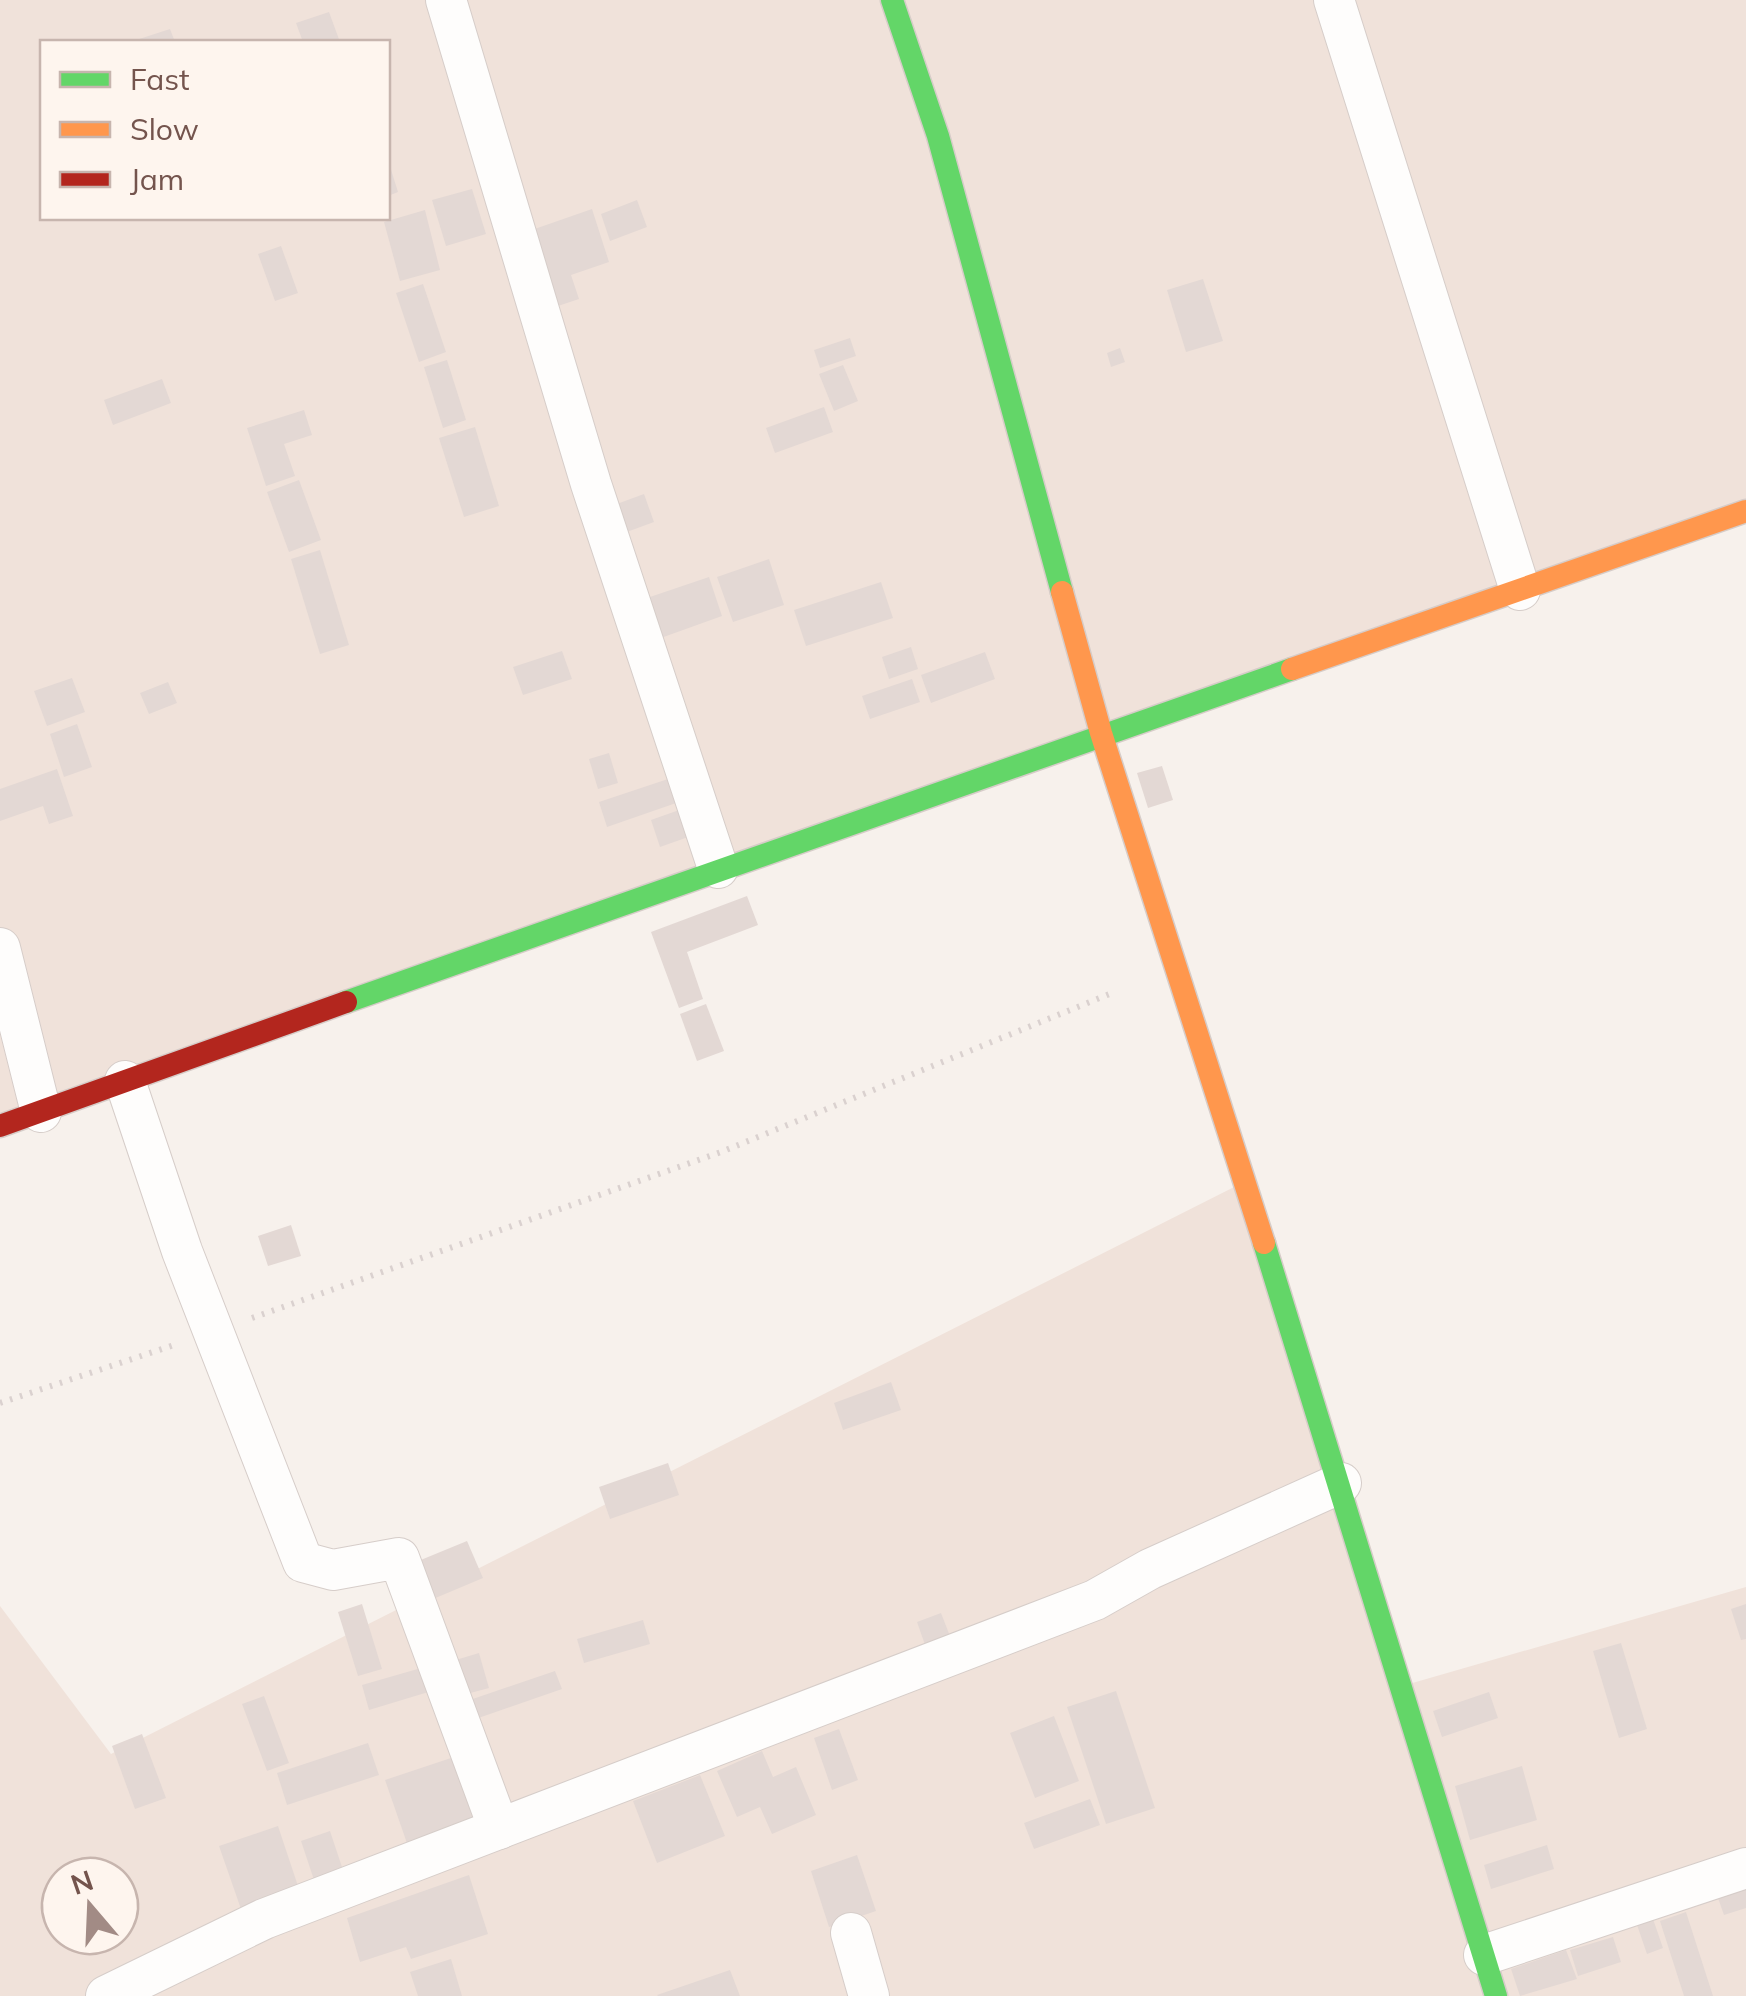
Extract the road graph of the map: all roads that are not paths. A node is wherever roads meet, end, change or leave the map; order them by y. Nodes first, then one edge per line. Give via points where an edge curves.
1 (446, 0) edge
2 (892, 0) edge
3 (1334, 0) edge
4 (1746, 511) edge
5 (1520, 590) junction
6 (1101, 733) junction
7 (718, 868) junction
8 (0, 948) edge
9 (125, 1081) junction
10 (41, 1112) junction
11 (0, 1126) edge
12 (1341, 1484) junction
13 (499, 1829) junction
14 (1746, 1868) edge
15 (851, 1933) dead end
16 (1484, 1955) junction
17 (106, 1996) edge
18 (868, 1996) edge
19 (1496, 1996) edge

1 - 7 street via 591,484
2 - 6 street via 944,155
3 - 5 street
4 - 5 street
5 - 6 street
6 - 7 street
6 - 12 street
7 - 9 street
8 - 10 street
9 - 10 street
9 - 13 street via 212,1332 302,1562 333,1570 399,1558
10 - 11 street
12 - 13 street via 1095,1600
12 - 16 street
13 - 17 street via 264,1919
14 - 16 street
15 - 18 street
16 - 19 street

